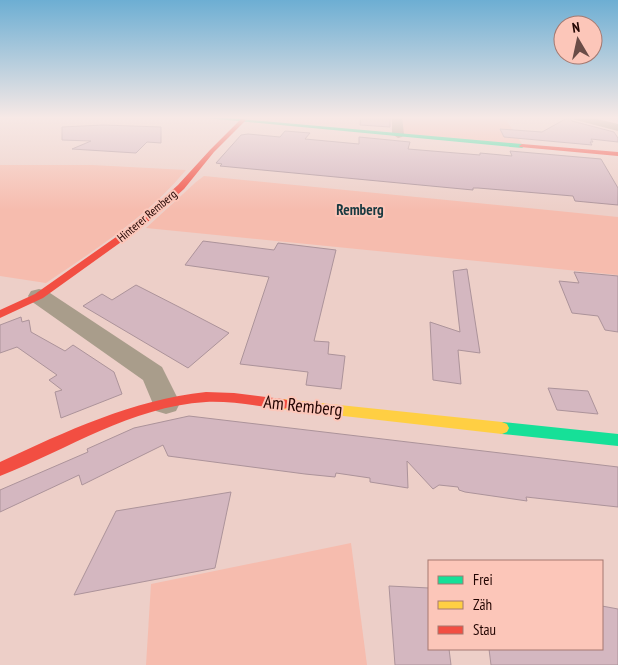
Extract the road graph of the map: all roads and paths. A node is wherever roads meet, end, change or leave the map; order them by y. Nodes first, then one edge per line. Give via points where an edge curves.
1 (215, 148) edge
2 (552, 148) edge
3 (618, 154) edge
4 (39, 296) junction
5 (0, 314) edge
6 (166, 403) junction
7 (618, 440) edge
8 (0, 469) edge

1 - 4 street, Hinterer Remberg via 181,187 140,225
2 - 3 street
4 - 5 street, Hinterer Remberg
4 - 6 street via 153,374
6 - 7 street, Am Remberg via 200,397 237,399
6 - 8 street, Am Remberg via 128,414

